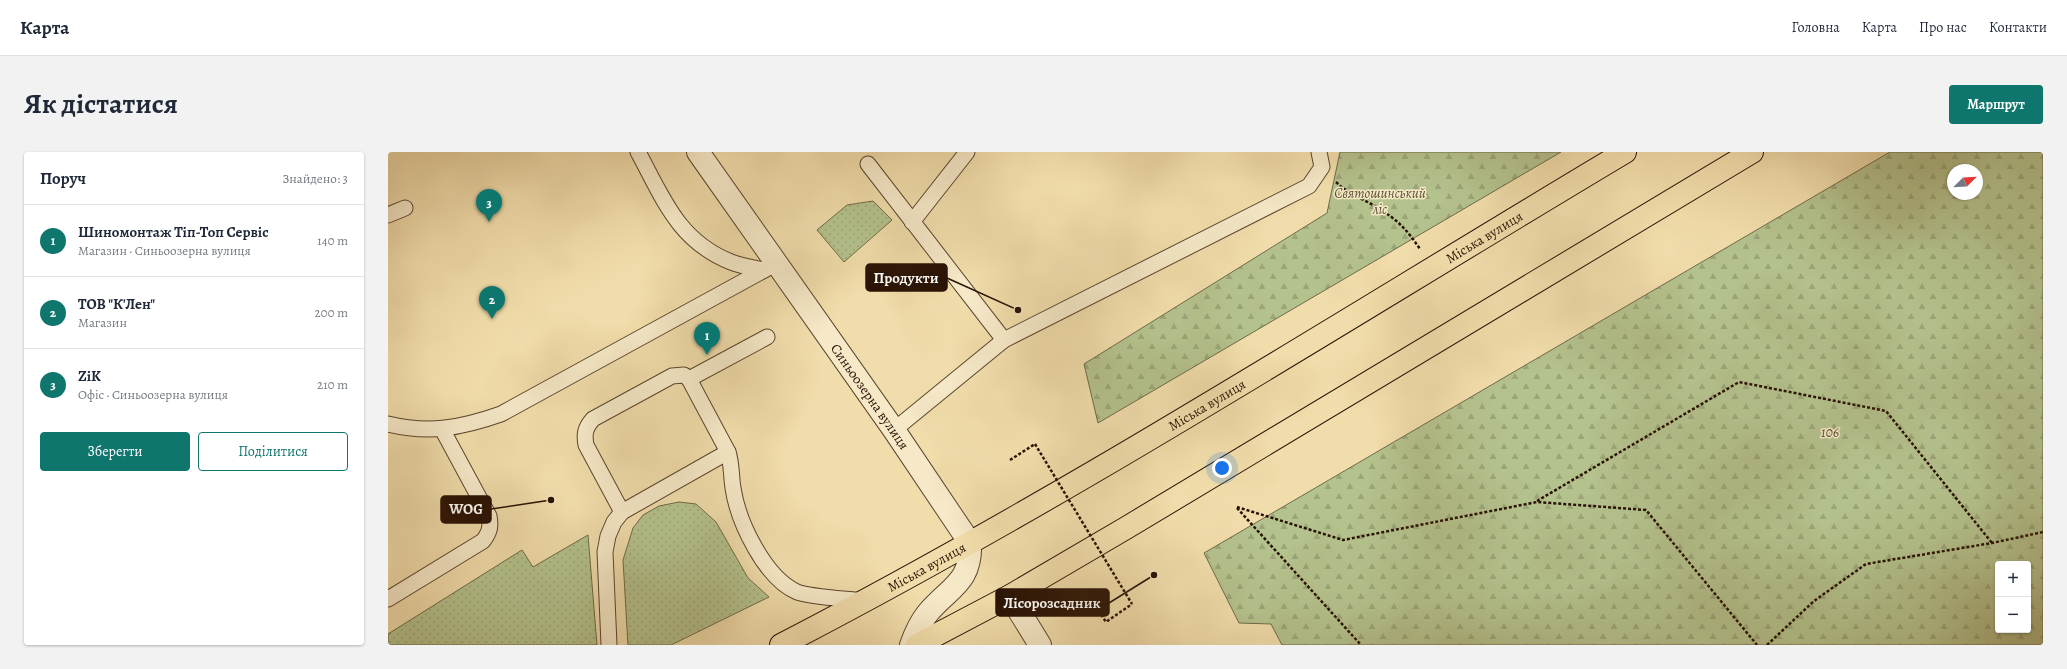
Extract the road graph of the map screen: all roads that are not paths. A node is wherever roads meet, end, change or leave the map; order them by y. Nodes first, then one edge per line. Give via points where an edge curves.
1 (638, 152) edge
2 (698, 152) edge
3 (967, 152) edge
4 (1319, 152) edge
5 (1625, 152) edge
6 (1752, 152) edge
7 (868, 164) dead end
8 (405, 208) dead end
9 (388, 215) edge
10 (912, 222) junction
11 (770, 267) junction
12 (767, 337) dead end
13 (1004, 340) junction
14 (689, 379) junction
15 (388, 424) edge
16 (442, 429) junction
17 (894, 430) junction
18 (728, 452) junction
19 (622, 512) junction
20 (970, 543) junction
21 (1010, 596) junction
22 (388, 599) edge
23 (865, 602) junction
24 (609, 645) edge
25 (781, 645) edge
26 (911, 645) edge
27 (917, 645) edge
28 (1040, 645) edge

1 - 11 lane via 675,221 697,244 731,262
2 - 11 street, Синьоозерна вулиця
3 - 10 lane
4 - 13 lane via 1322,168 1309,186
5 - 20 highway, Міська вулиця via 1099,470
6 - 21 highway
7 - 10 lane
8 - 9 lane
10 - 13 lane
11 - 16 lane via 501,414 470,425
11 - 17 street, Синьоозерна вулиця
12 - 14 lane
13 - 17 lane
14 - 18 lane
14 - 19 lane via 684,375 672,376 593,419 586,426 586,445
15 - 16 lane
16 - 22 lane via 489,516 488,534 483,541
17 - 20 street, Синьоозерна вулиця
18 - 19 lane
18 - 23 lane via 732,466 733,489 741,518 754,546 777,579 798,593
19 - 24 lane via 608,536 605,552
20 - 23 highway, Міська вулиця
20 - 26 street via 971,558 964,575 952,591 927,614 917,629
21 - 27 highway
21 - 28 street
23 - 25 highway, Міська вулиця

